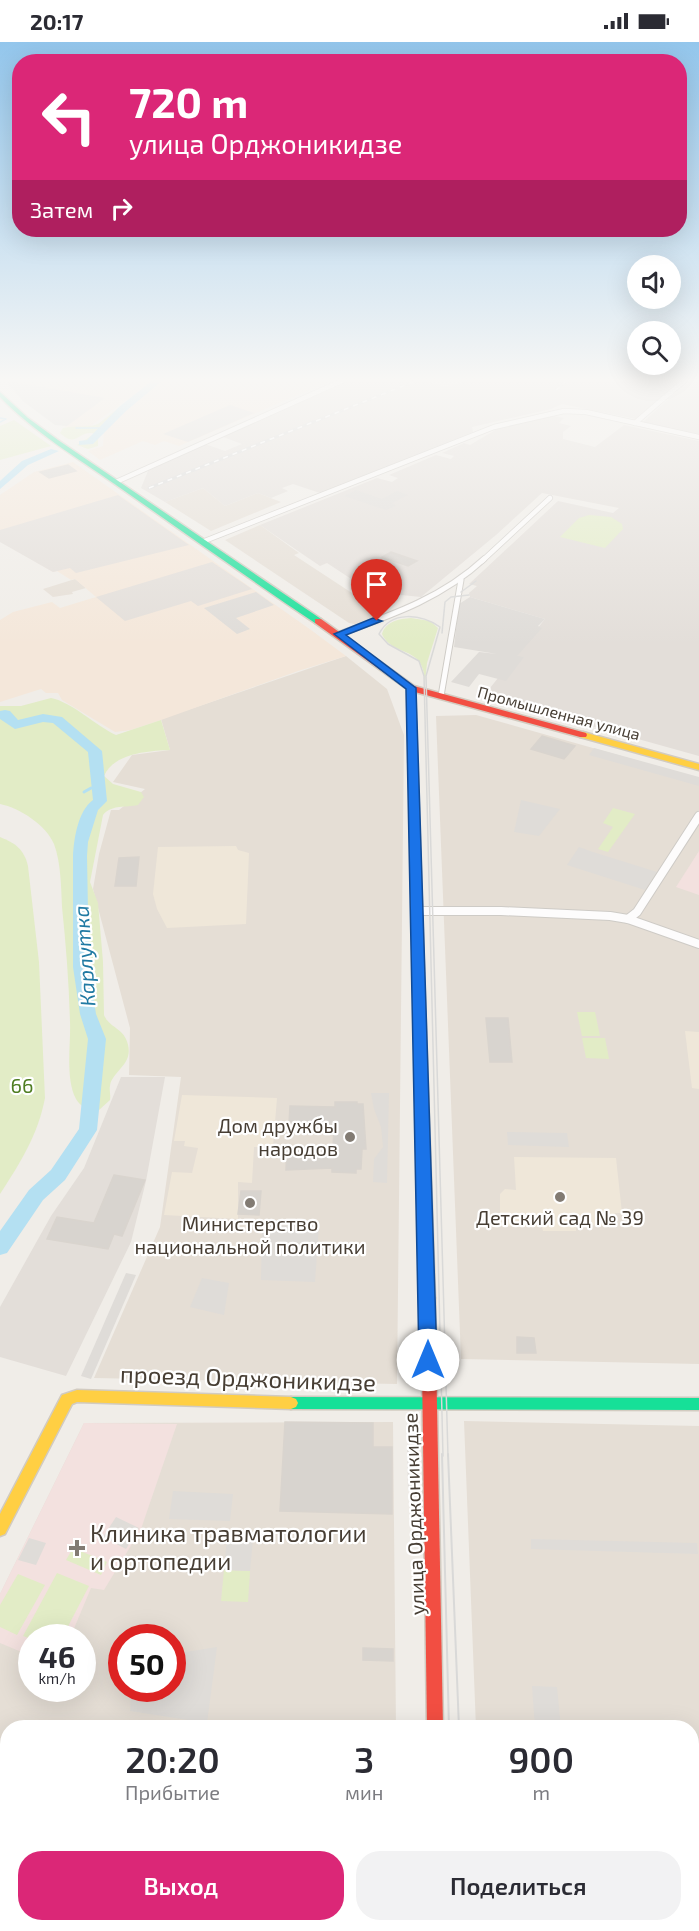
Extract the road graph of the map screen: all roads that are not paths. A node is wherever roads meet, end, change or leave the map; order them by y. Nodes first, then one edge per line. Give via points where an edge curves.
1 (97, 468) edge
2 (147, 468) edge
3 (390, 468) edge
4 (116, 482) junction
5 (550, 498) dead end
6 (202, 542) junction
7 (462, 580) junction
8 (339, 634) junction
9 (411, 688) junction
10 (441, 696) junction
11 (699, 767) edge
12 (699, 816) edge
13 (418, 911) junction
14 (628, 919) junction
15 (699, 944) edge
16 (429, 1404) junction
17 (699, 1404) edge
18 (0, 1529) edge
19 (435, 1720) edge

1 - 4 main road
2 - 4 street
3 - 6 street
4 - 6 main road
5 - 7 street
6 - 8 main road
7 - 8 street via 404,611
7 - 10 street
8 - 9 main road
9 - 10 main road, Промышленная улица
9 - 13 main road, улица Орджоникидзе
10 - 11 main road, Промышленная улица
12 - 14 street via 637,912
13 - 14 street via 501,911
13 - 16 main road, улица Орджоникидзе
14 - 15 street
16 - 17 main road, проезд Орджоникидзе
16 - 18 main road, проезд Орджоникидзе via 313,1404 90,1395 67,1400
16 - 19 main road, улица Орджоникидзе

